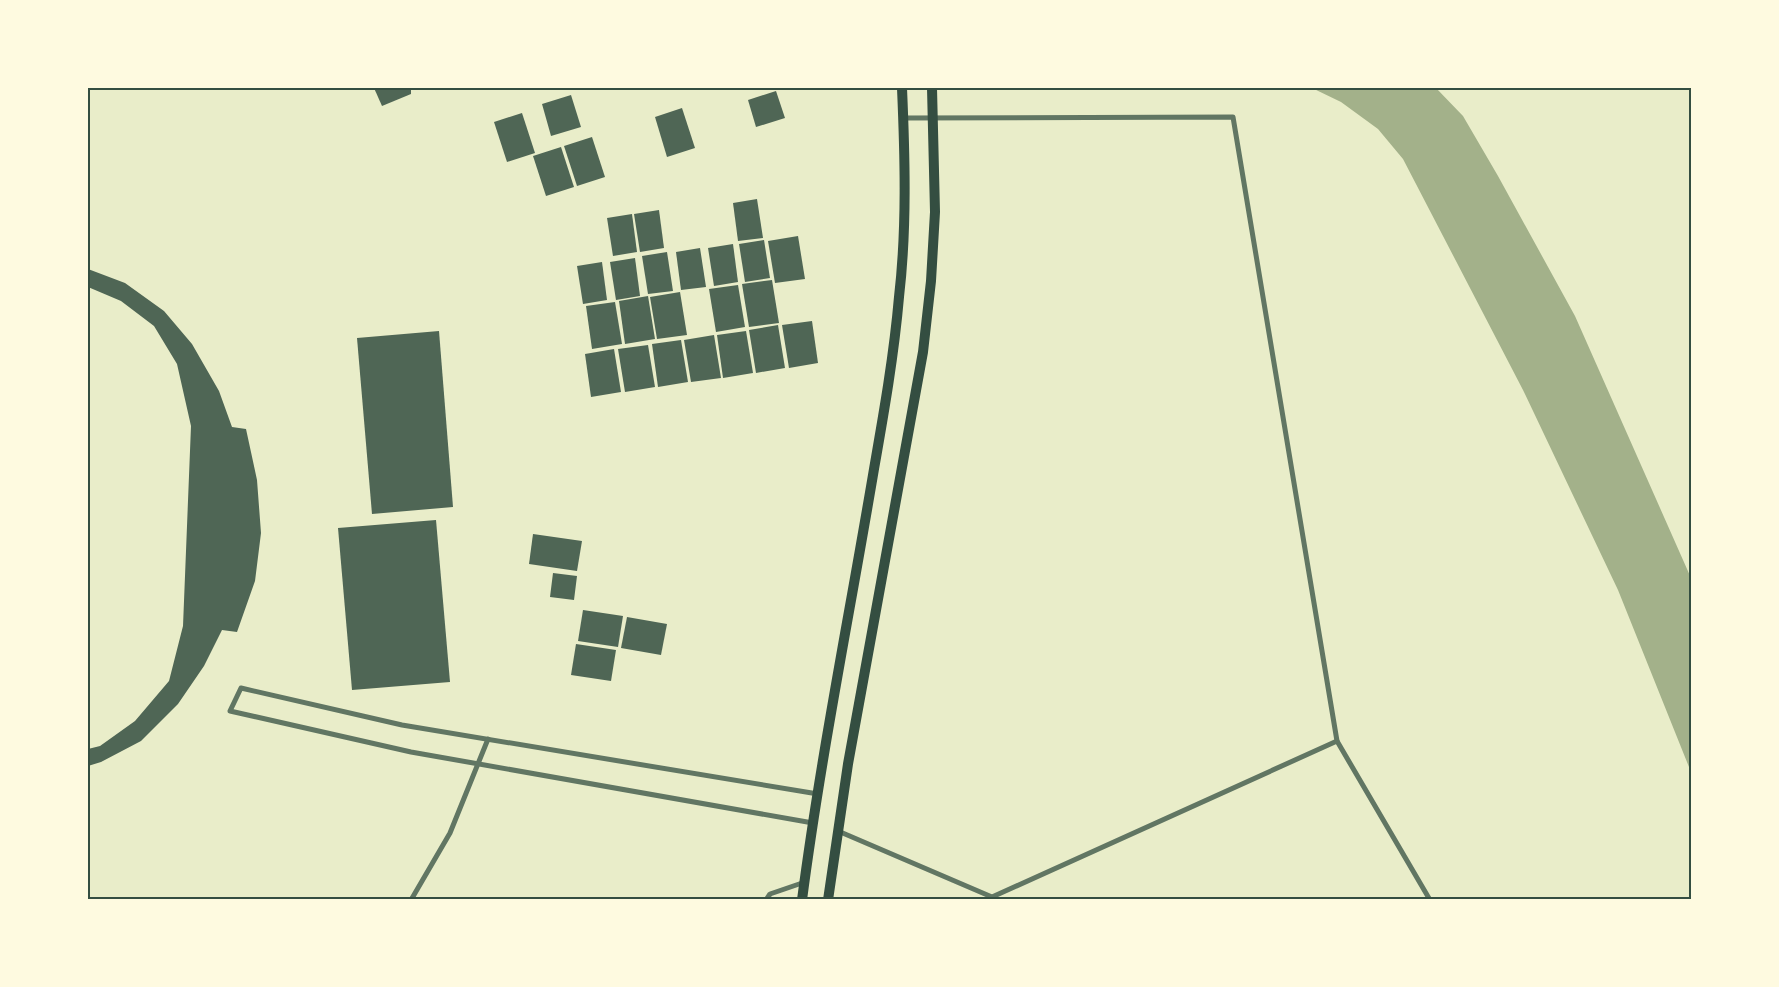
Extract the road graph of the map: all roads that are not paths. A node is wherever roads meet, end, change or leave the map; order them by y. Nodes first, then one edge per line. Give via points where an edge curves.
1 (902, 88) edge
2 (932, 88) edge
3 (933, 117) junction
4 (904, 118) junction
5 (488, 739) junction
6 (1337, 741) junction
7 (478, 764) junction
8 (818, 794) junction
9 (813, 823) junction
10 (838, 831) junction
11 (805, 882) junction
12 (411, 900) edge
13 (766, 900) edge
14 (802, 900) edge
15 (828, 900) edge
16 (1430, 900) edge

1 - 4 main road
2 - 3 main road
3 - 4 street
3 - 6 street via 1233,117
3 - 10 main road via 934,236 923,352
4 - 8 main road via 905,200 894,344
5 - 7 street
5 - 7 street via 402,725 241,688 230,711
5 - 8 street
6 - 10 street via 992,897
6 - 16 street
7 - 9 street
7 - 12 street via 450,833
8 - 9 main road
9 - 11 main road
10 - 15 main road
11 - 13 street via 770,894
11 - 14 main road

